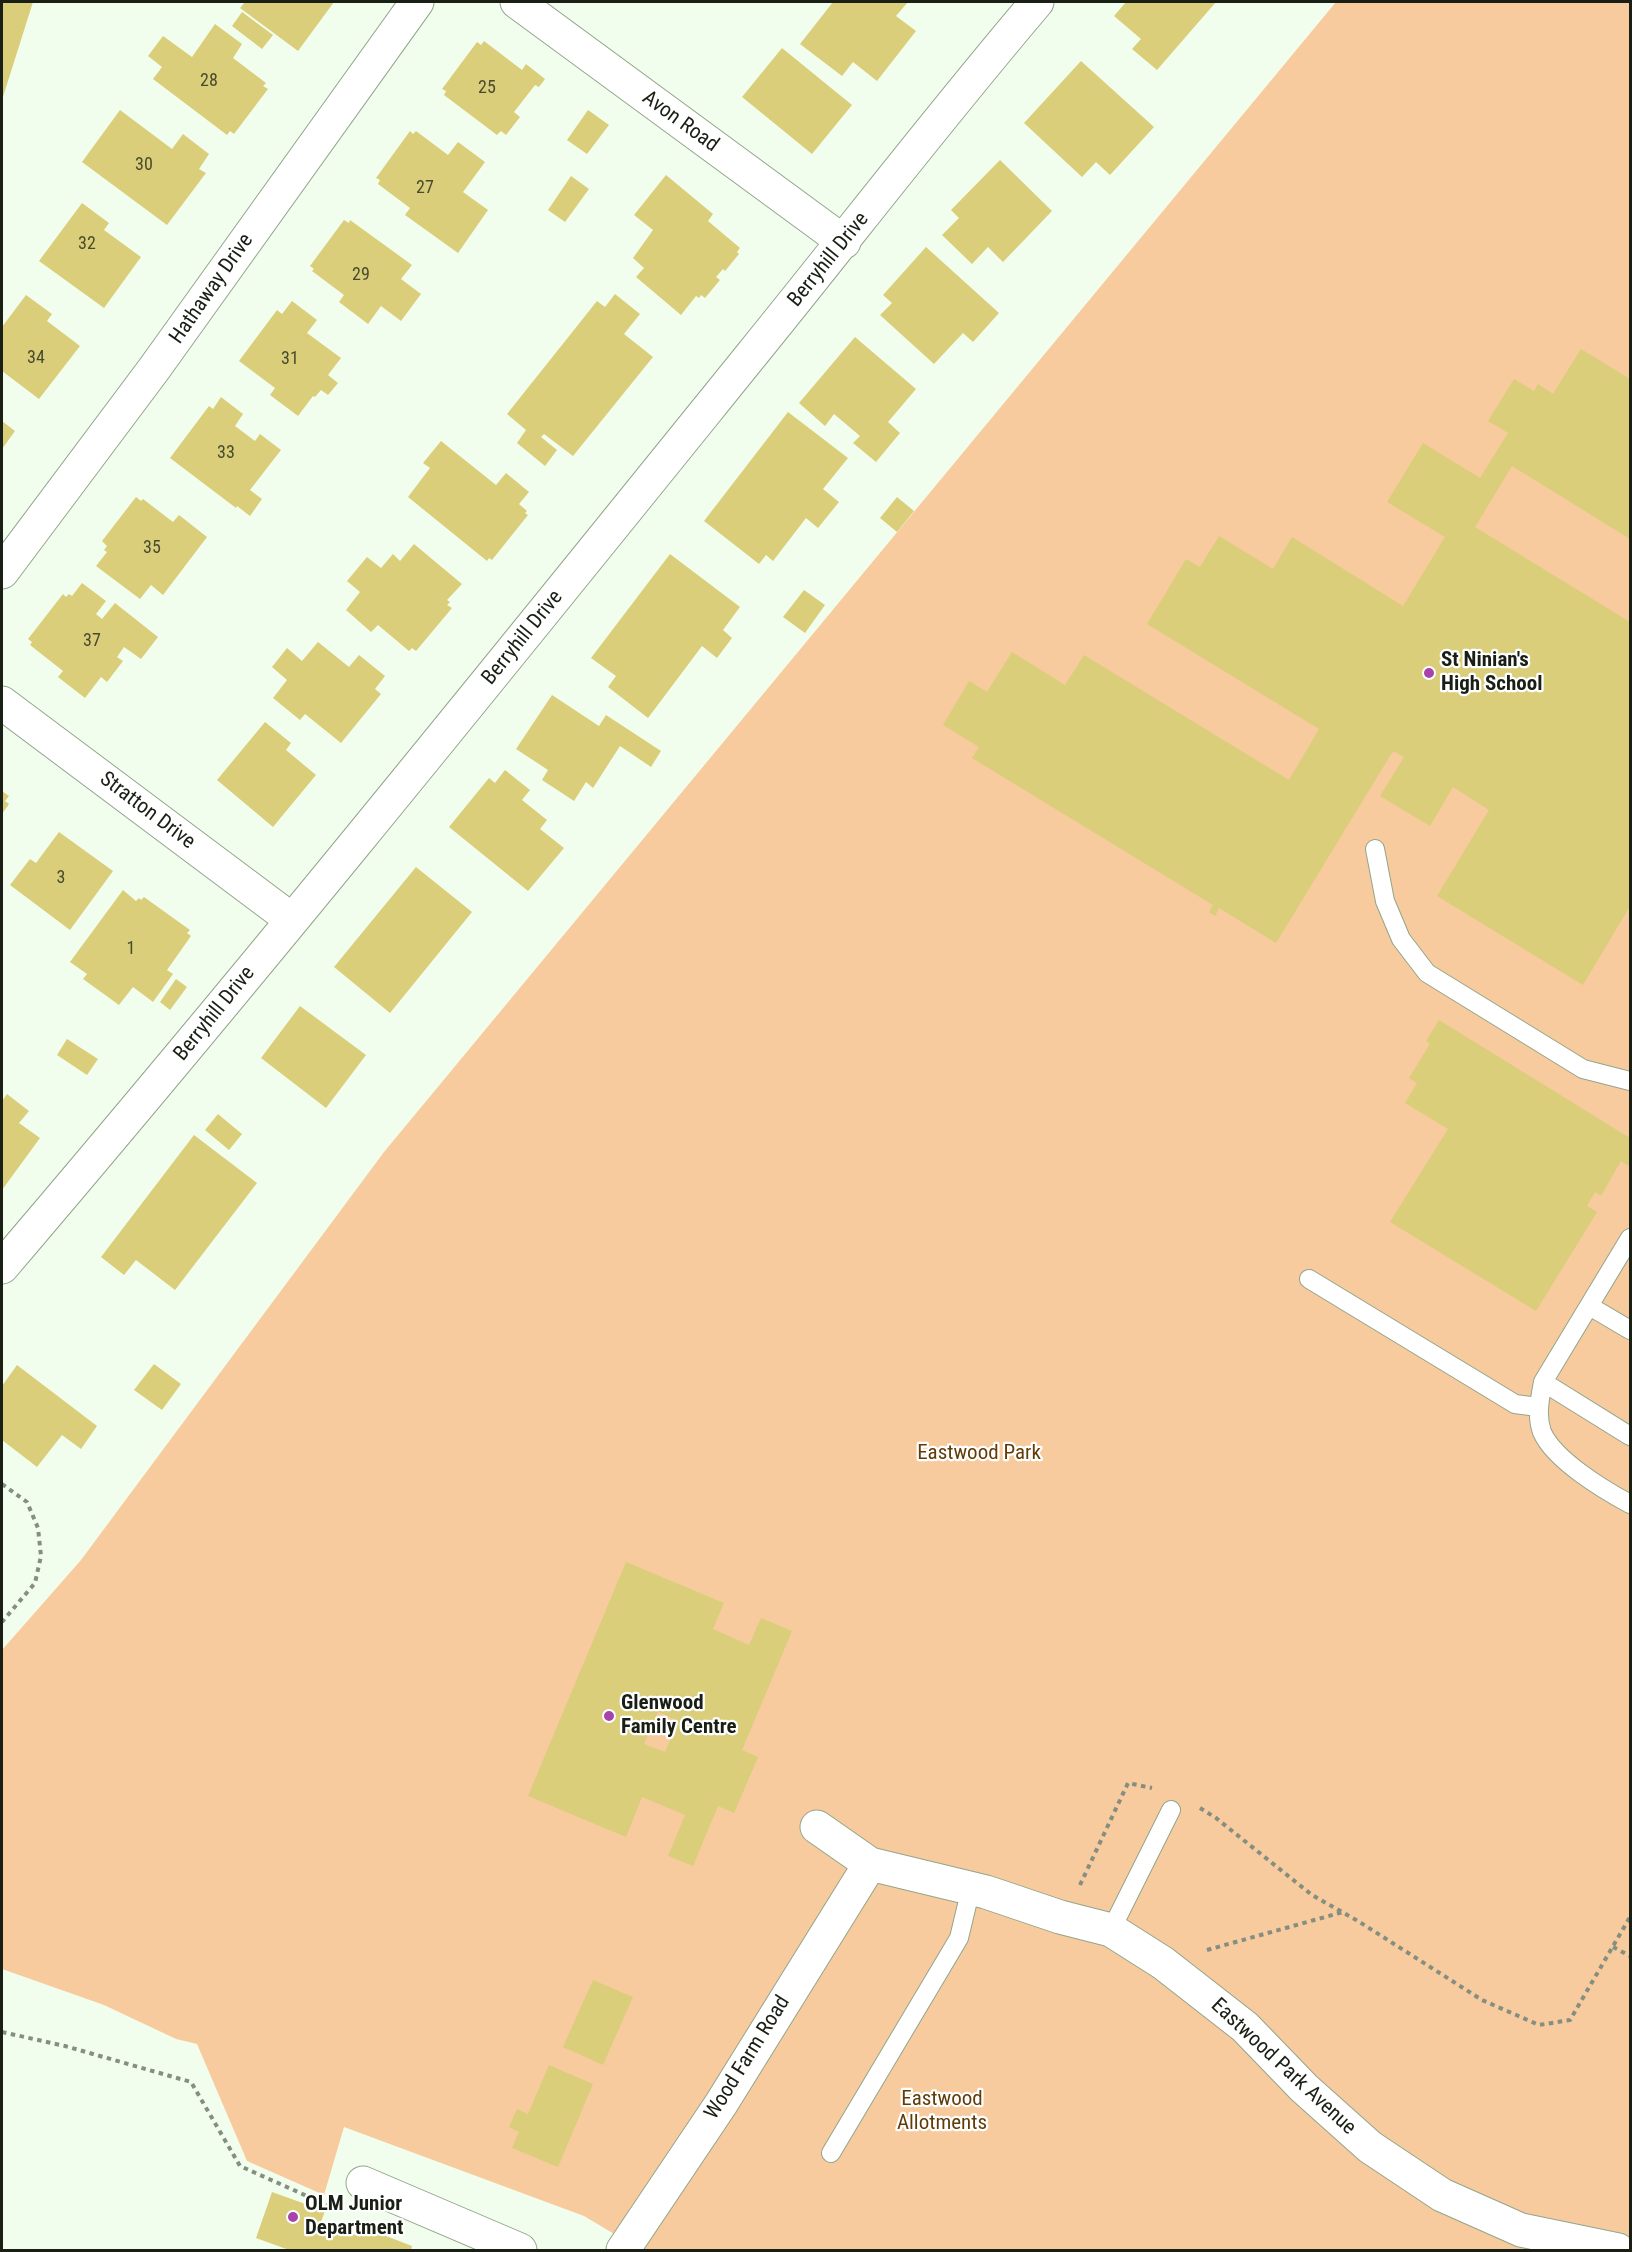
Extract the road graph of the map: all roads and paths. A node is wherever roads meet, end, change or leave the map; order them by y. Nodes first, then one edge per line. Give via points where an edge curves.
1 (417, 2) edge
2 (517, 2) edge
3 (1037, 2) edge
4 (844, 242) junction
5 (2, 572) edge
6 (2, 703) edge
7 (1375, 849) dead end
8 (292, 920) junction
9 (1630, 1081) edge
10 (1630, 1238) edge
11 (2, 1267) edge
12 (1309, 1279) dead end
13 (1590, 1306) junction
14 (1630, 1330) edge
15 (1543, 1382) junction
16 (1538, 1407) junction
17 (1630, 1436) edge
18 (2, 1484) edge
19 (1630, 1504) edge
20 (2, 1622) edge
21 (1163, 1791) dead end
22 (1197, 1806) dead end
23 (1171, 1810) dead end
24 (817, 1827) dead end
25 (870, 1864) junction
26 (971, 1888) junction
27 (1343, 1912) junction
28 (1630, 1917) edge
29 (1065, 1919) junction
30 (1111, 1930) junction
31 (1613, 1947) junction
32 (1630, 1956) edge
33 (1162, 1963) junction
34 (2, 2032) edge
35 (831, 2153) dead end
36 (363, 2183) joint
37 (625, 2247) edge
38 (520, 2250) edge
39 (1618, 2250) edge

1 - 5 street, Hathaway Drive via 154,369
2 - 4 street, Avon Road
3 - 4 street, Berryhill Drive via 970,80
4 - 8 street, Berryhill Drive
6 - 8 street, Stratton Drive
7 - 9 lane via 1385,901 1401,939 1427,973 1583,1069
8 - 11 street, Berryhill Drive
10 - 13 lane
12 - 16 lane via 1515,1404
13 - 14 lane
13 - 15 lane
15 - 16 lane
15 - 17 lane
16 - 19 lane via 1542,1431 1553,1450
18 - 20 path via 27,1502 38,1528 41,1556 35,1583
21 - 29 path via 1128,1783
22 - 27 path via 1312,1895
23 - 30 lane
24 - 25 street, Eastwood Park Avenue
25 - 26 street, Eastwood Park Avenue
25 - 37 street, Wood Farm Road via 721,2104
26 - 29 street, Eastwood Park Avenue
26 - 35 lane via 959,1938
27 - 31 path via 1482,2000 1539,2025 1570,2020
27 - 33 path
28 - 31 path
29 - 30 street, Eastwood Park Avenue
30 - 33 street, Eastwood Park Avenue
31 - 32 path
33 - 39 street, Eastwood Park Avenue via 1245,2027 1304,2088 1370,2147 1442,2195 1521,2230
34 - 36 path via 191,2082 240,2166 327,2205
36 - 38 street

